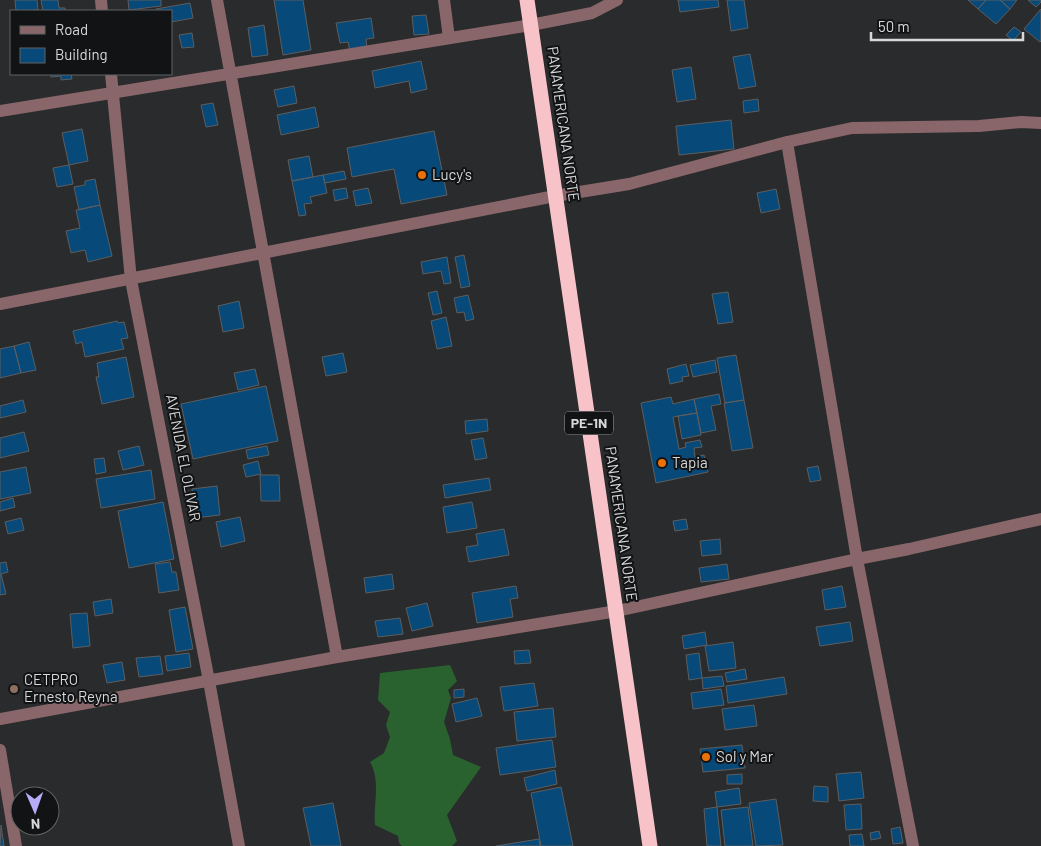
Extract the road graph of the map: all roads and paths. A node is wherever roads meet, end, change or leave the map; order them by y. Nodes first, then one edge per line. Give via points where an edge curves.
1 (217, 0) edge
2 (444, 0) edge
3 (527, 0) edge
4 (616, 0) edge
5 (531, 25) junction
6 (449, 38) junction
7 (230, 74) junction
8 (111, 75) edge
9 (114, 92) junction
10 (0, 111) edge
11 (1041, 123) edge
12 (787, 142) junction
13 (555, 196) junction
14 (263, 253) junction
15 (131, 280) junction
16 (0, 304) edge
17 (1041, 519) edge
18 (857, 559) junction
19 (616, 612) junction
20 (337, 657) junction
21 (209, 680) junction
22 (0, 719) edge
23 (0, 750) edge
24 (16, 846) edge
25 (239, 846) edge
26 (650, 846) edge
27 (913, 846) edge

1 - 7 street
2 - 6 street
3 - 5 highway, PANAMERICANA NORTE / PE-1N
4 - 5 street via 592,13
5 - 6 street
5 - 13 highway, PANAMERICANA NORTE / PE-1N
6 - 7 street
7 - 9 street
7 - 14 street
8 - 9 street, AVENIDA EL OLIVAR
9 - 10 street
9 - 15 street, AVENIDA EL OLIVAR
11 - 12 street via 852,128
12 - 13 street via 630,184
12 - 18 street
13 - 14 street
13 - 19 highway, PANAMERICANA NORTE / PE-1N
14 - 15 street
14 - 20 street
15 - 16 street
15 - 21 street, AVENIDA EL OLIVAR
17 - 18 street
18 - 19 street
18 - 27 street
19 - 20 street
19 - 26 highway, PANAMERICANA NORTE / PE-1N
20 - 21 street
21 - 22 street
21 - 25 street, AVENIDA EL OLIVAR
23 - 24 street

